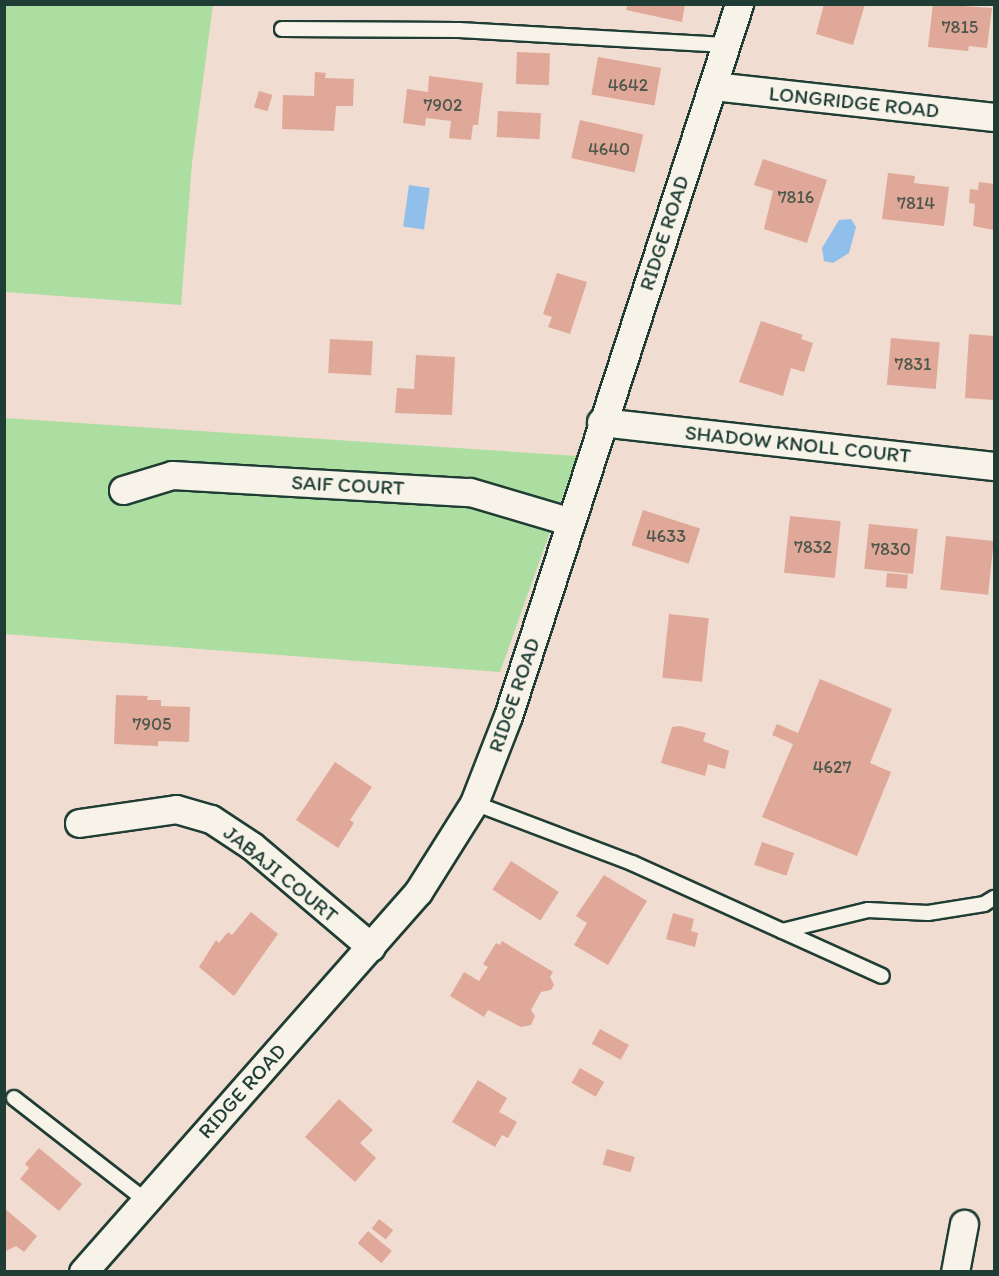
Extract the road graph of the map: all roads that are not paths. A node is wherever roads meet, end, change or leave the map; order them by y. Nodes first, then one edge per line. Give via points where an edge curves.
1 (739, 4) edge
2 (282, 29) dead end
3 (726, 45) junction
4 (712, 86) junction
5 (994, 117) edge
6 (601, 422) junction
7 (994, 466) edge
8 (123, 490) dead end
9 (571, 522) junction
10 (474, 803) junction
11 (79, 824) dead end
12 (994, 898) edge
13 (782, 931) junction
14 (371, 947) junction
15 (882, 976) dead end
16 (14, 1098) dead end
17 (145, 1200) junction
18 (964, 1224) dead end
19 (83, 1272) edge
20 (955, 1272) edge

1 - 3 street, RIDGE ROAD
2 - 3 lane via 459,30
3 - 4 street, RIDGE ROAD
4 - 5 street, LONGRIDGE ROAD
4 - 6 street, RIDGE ROAD
6 - 7 street, SHADOW KNOLL COURT
6 - 9 street, RIDGE ROAD
8 - 9 street, SAIF COURT via 172,475 470,492
9 - 10 street, RIDGE ROAD via 508,716
10 - 13 lane via 632,863
10 - 14 street, RIDGE ROAD via 429,876
11 - 14 street, JABAJI COURT via 143,811 176,809 211,819 252,846
12 - 13 lane via 984,904 928,913 867,910
13 - 15 lane
14 - 17 street, RIDGE ROAD
16 - 17 lane
17 - 19 street, RIDGE ROAD
18 - 20 street

